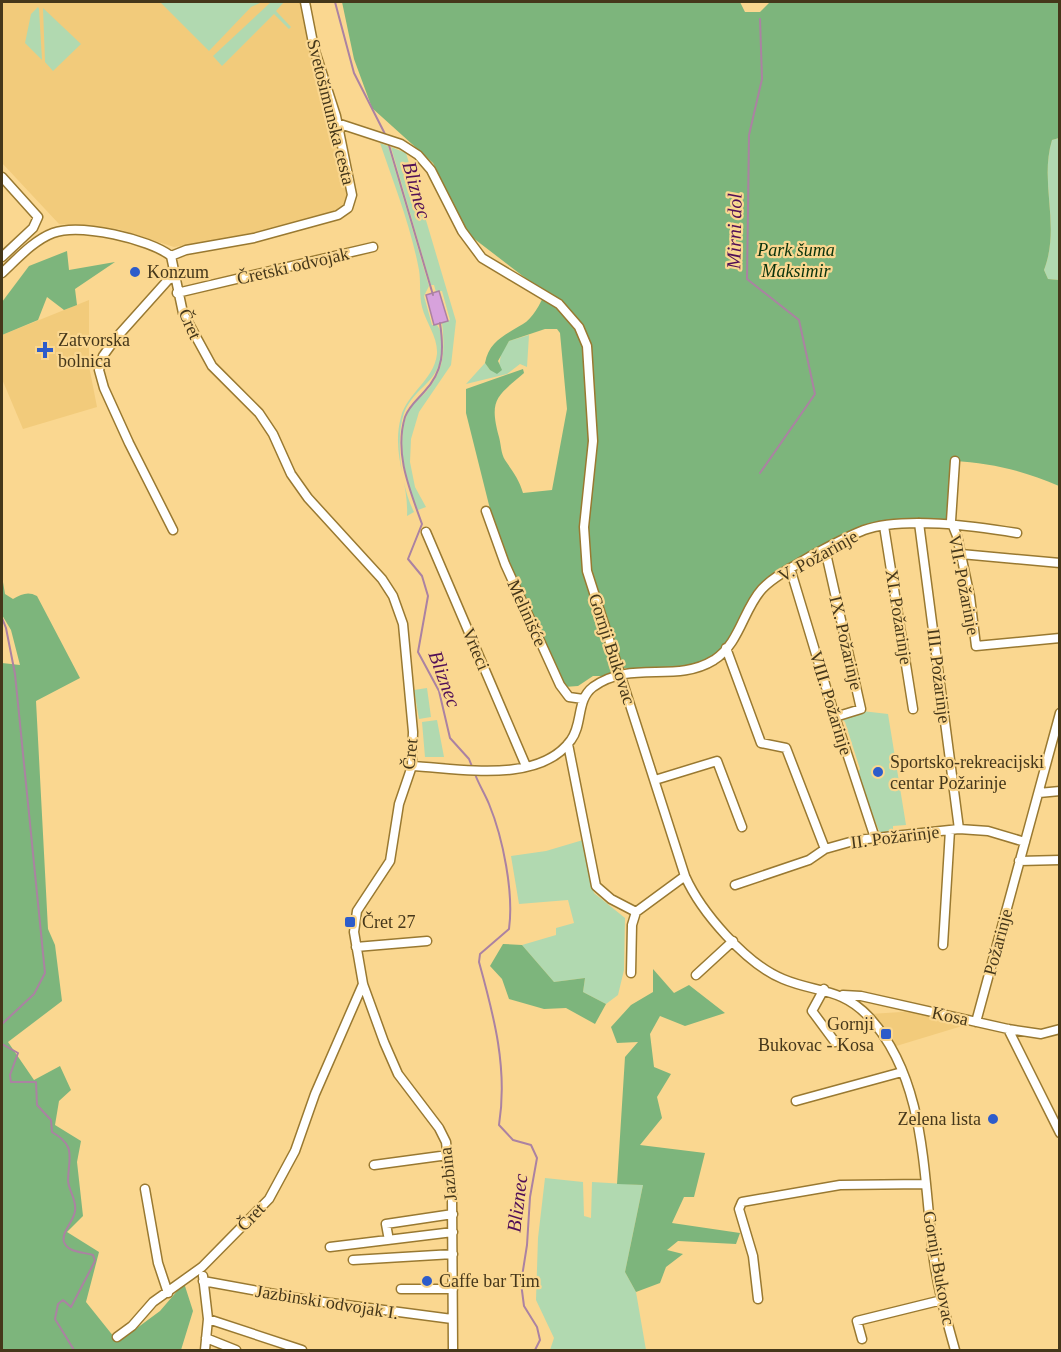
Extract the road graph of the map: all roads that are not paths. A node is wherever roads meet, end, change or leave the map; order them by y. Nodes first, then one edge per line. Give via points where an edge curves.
1 (305, 2) edge
2 (337, 123) junction
3 (2, 177) edge
4 (373, 247) dead end
5 (171, 256) junction
6 (2, 257) edge
7 (3, 270) edge
8 (175, 278) junction
9 (177, 293) junction
10 (955, 460) dead end
11 (486, 511) dead end
12 (919, 523) junction
13 (952, 525) junction
14 (884, 526) junction
15 (173, 530) dead end
16 (426, 532) dead end
17 (1017, 533) dead end
18 (825, 549) junction
19 (961, 554) junction
20 (1059, 563) edge
21 (790, 568) junction
22 (1059, 638) edge
23 (726, 648) junction
24 (619, 675) junction
25 (583, 699) junction
26 (913, 709) dead end
27 (1059, 713) edge
28 (835, 717) junction
29 (568, 744) junction
30 (412, 766) junction
31 (526, 766) junction
32 (655, 780) junction
33 (1059, 791) edge
34 (1039, 793) junction
35 (742, 827) dead end
36 (954, 830) junction
37 (875, 838) junction
38 (1025, 842) junction
39 (825, 849) junction
40 (1059, 860) edge
41 (1019, 861) junction
42 (685, 876) junction
43 (735, 885) dead end
44 (636, 912) junction
45 (427, 940) dead end
46 (733, 941) junction
47 (943, 945) dead end
48 (356, 947) junction
49 (631, 973) dead end
50 (696, 975) dead end
51 (363, 984) junction
52 (824, 989) junction
53 (840, 995) junction
54 (976, 1022) junction
55 (1008, 1029) junction
56 (1059, 1029) edge
57 (835, 1042) dead end
58 (902, 1072) junction
59 (796, 1101) dead end
60 (1059, 1133) edge
61 (448, 1155) junction
62 (374, 1165) dead end
63 (925, 1184) junction
64 (145, 1189) dead end
65 (453, 1214) junction
66 (453, 1232) junction
67 (388, 1235) dead end
68 (330, 1247) dead end
69 (453, 1254) junction
70 (352, 1260) dead end
71 (202, 1267) junction
72 (203, 1281) junction
73 (401, 1289) dead end
74 (453, 1289) junction
75 (168, 1293) junction
76 (758, 1299) dead end
77 (942, 1300) junction
78 (208, 1319) junction
79 (452, 1319) junction
80 (117, 1337) dead end
81 (206, 1338) junction
82 (862, 1339) dead end
83 (205, 1350) edge
84 (236, 1350) edge
85 (302, 1350) edge
86 (453, 1350) edge
87 (955, 1350) edge

1 - 2 street, Svetošimunska cesta via 314,48
2 - 5 street, Svetošimunska cesta via 352,195 344,212 254,238
2 - 24 street, Gornji Bukovac via 393,141 418,155 431,170 462,231 482,258 559,304 573,317 584,337 593,441 584,527 587,572
3 - 6 street via 39,217 33,228
4 - 9 street, Čretski odvojak
5 - 7 street via 135,240 62,231 42,238
5 - 8 street, Čret
8 - 9 street, Čret
8 - 15 street via 168,280 116,338 103,356 99,370 120,425
9 - 30 street, Čret via 192,334 212,366 259,413 291,474 393,596 403,624 413,732
10 - 13 street, VII. Požarinje
11 - 25 street, Melinišće via 505,564 560,685 569,697
12 - 13 street, V. Požarinje
12 - 14 street, V. Požarinje
12 - 36 street, III. Požarinje
13 - 17 street, VII. Požarinje
13 - 19 street, VII. Požarinje
14 - 18 street, V. Požarinje via 864,530
14 - 26 street, XI. Požarinje
16 - 31 street, Vrteci
18 - 21 street, V. Požarinje
18 - 28 street, IX. Požarinje via 861,709
19 - 20 street
19 - 22 street, VII. Požarinje via 976,646
21 - 23 street, V. Požarinje via 758,595
21 - 28 street, VIII. Požarinje
23 - 24 street, V. Požarinje via 715,659 691,670
23 - 39 street via 761,744 786,748
24 - 25 street via 593,688
24 - 32 street, Gornji Bukovac
25 - 29 street via 579,725
27 - 34 street, Požarinje
28 - 37 street, VIII. Požarinje
29 - 31 street via 548,759
29 - 44 street via 596,886
30 - 31 street via 486,772
30 - 48 street, Čret via 399,804 390,861 357,911
32 - 35 street via 717,761
32 - 42 street, Gornji Bukovac
33 - 34 street
34 - 38 street, Požarinje
36 - 37 street, II. Požarinje
36 - 38 street, II. Požarinje via 988,831
36 - 47 street, III. Požarinje
37 - 39 street, II. Požarinje
38 - 41 street, Požarinje
39 - 43 street, II. Požarinje via 809,860
40 - 41 street
41 - 54 street, Požarinje
42 - 44 street
42 - 46 street, Gornji Bukovac via 697,899
44 - 49 street
45 - 48 street
46 - 50 street
46 - 52 street, Gornji Bukovac via 781,978
48 - 51 street, Čret
51 - 61 street, Jazbina via 398,1074 439,1128
51 - 71 street, Čret via 283,1175 268,1199
52 - 53 street, Gornji Bukovac
52 - 57 street via 812,1011
53 - 54 street, Kosa via 861,996
53 - 58 street, Gornji Bukovac via 861,1009 876,1026
54 - 55 street, Kosa
55 - 56 street, Kosa via 1041,1034
55 - 60 street
58 - 59 street
58 - 63 street, Gornji Bukovac via 919,1133
61 - 62 street
61 - 65 street, Jazbina
63 - 76 street via 840,1185 742,1202 739,1209 753,1256
63 - 77 street, Gornji Bukovac
64 - 75 street via 158,1263
65 - 66 street, Jazbina
65 - 67 street via 386,1224
66 - 68 street
66 - 69 street, Jazbina
69 - 70 street
69 - 74 street, Jazbina
71 - 72 street
71 - 75 street, Čret
72 - 78 street
72 - 79 street, Jazbinski odvojak I.
73 - 74 street
74 - 79 street, Jazbina
75 - 80 street, Čret
77 - 82 street via 857,1321
77 - 87 street, Gornji Bukovac
78 - 81 street
78 - 85 street
79 - 86 street, Jazbina
81 - 83 street
81 - 84 street

